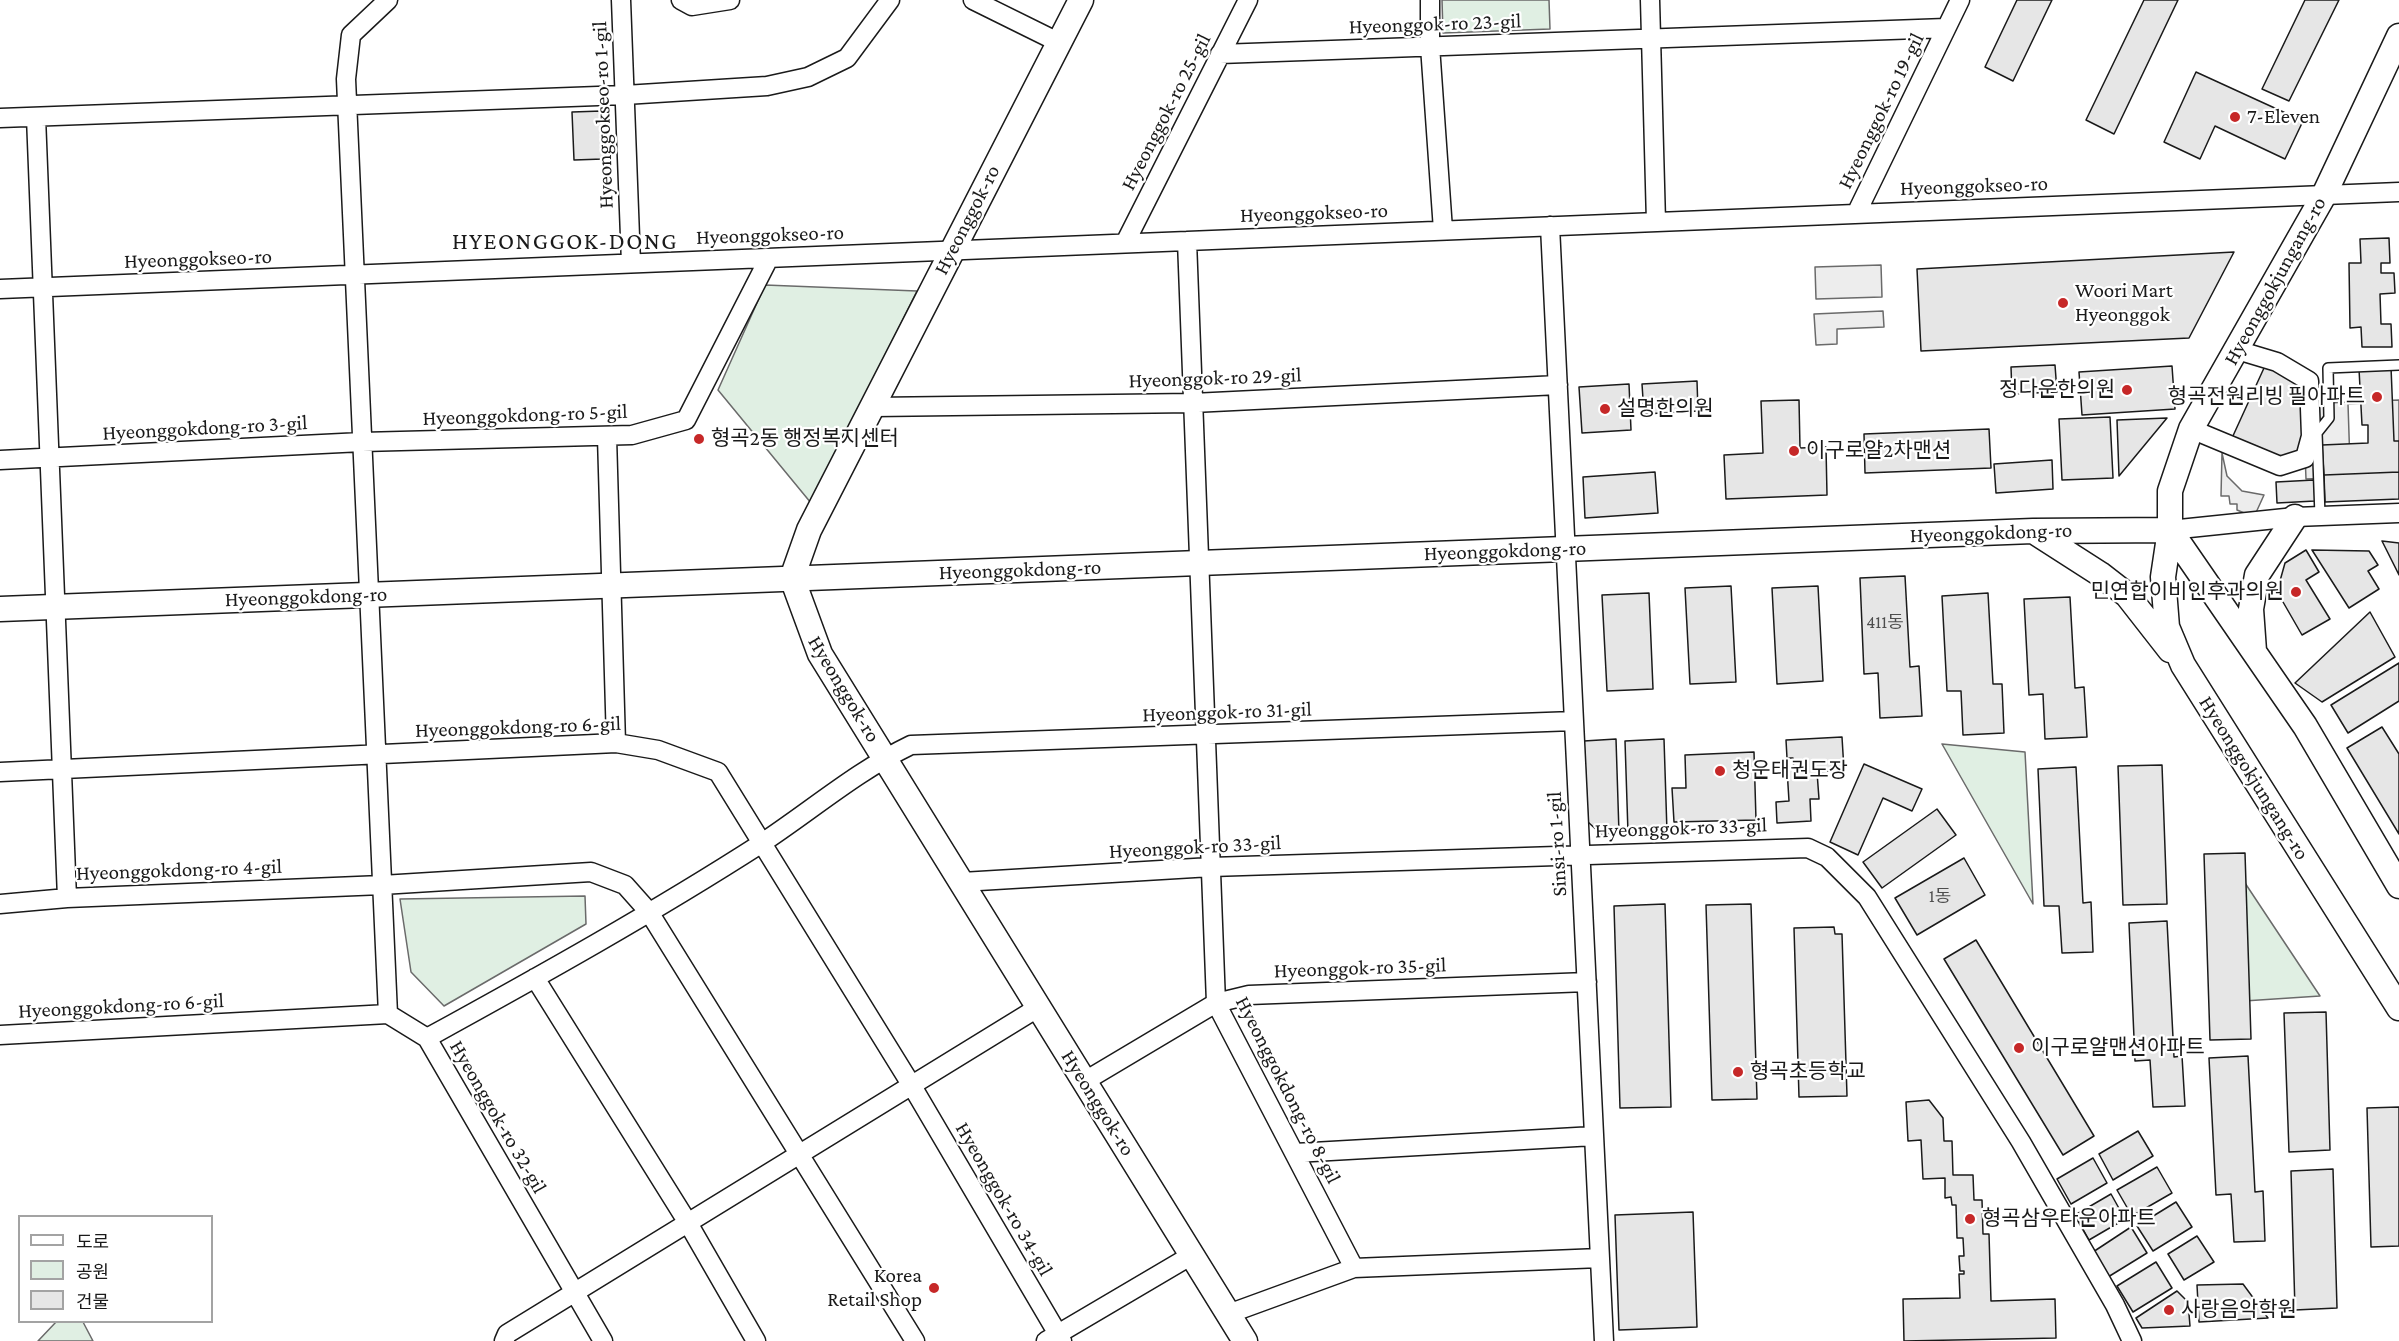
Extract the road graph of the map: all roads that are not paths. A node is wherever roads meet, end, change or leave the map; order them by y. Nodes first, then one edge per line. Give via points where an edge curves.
1 (388, 0) edge
2 (621, 0) edge
3 (681, 0) edge
4 (730, 0) edge
5 (890, 0) edge
6 (973, 0) edge
7 (1081, 0) edge
8 (1248, 0) edge
9 (1430, 0) edge
10 (1650, 0) edge
11 (1960, 0) edge
12 (1946, 28) junction
13 (2399, 36) edge
14 (1651, 38) junction
15 (1060, 43) junction
16 (1430, 46) junction
17 (1220, 54) junction
18 (625, 95) junction
19 (347, 105) junction
20 (36, 117) junction
21 (0, 118) edge
22 (2399, 192) edge
23 (2324, 195) junction
24 (1856, 214) junction
25 (1656, 222) junction
26 (1550, 226) junction
27 (1443, 230) junction
28 (1187, 241) junction
29 (1125, 243) junction
30 (951, 250) junction
31 (769, 258) junction
32 (632, 264) junction
33 (355, 275) junction
34 (43, 287) junction
35 (0, 289) edge
36 (2237, 350) junction
37 (2399, 365) edge
38 (1558, 385) junction
39 (1194, 403) junction
40 (873, 407) junction
41 (2191, 429) junction
42 (607, 437) junction
43 (362, 442) junction
44 (50, 459) junction
45 (0, 460) edge
46 (2399, 513) edge
47 (2320, 516) junction
48 (2295, 518) junction
49 (2170, 530) junction
50 (2033, 531) junction
51 (1566, 549) junction
52 (1200, 563) junction
53 (792, 578) junction
54 (611, 584) junction
55 (369, 595) junction
56 (56, 606) junction
57 (0, 609) edge
58 (2255, 653) junction
59 (2183, 665) junction
60 (1574, 721) junction
61 (1206, 735) junction
62 (616, 743) junction
63 (376, 755) junction
64 (885, 758) junction
65 (62, 771) junction
66 (0, 772) edge
67 (762, 842) junction
68 (1581, 855) junction
69 (1211, 867) junction
70 (962, 882) junction
71 (382, 885) junction
72 (2399, 886) edge
73 (67, 898) junction
74 (0, 904) edge
75 (649, 912) junction
76 (535, 978) junction
77 (1587, 982) junction
78 (1216, 1003) junction
79 (1039, 1007) junction
80 (2399, 1008) edge
81 (388, 1014) junction
82 (0, 1035) edge
83 (427, 1038) junction
84 (1085, 1081) junction
85 (912, 1086) junction
86 (1594, 1136) junction
87 (1295, 1154) junction
88 (798, 1156) junction
89 (688, 1223) junction
90 (1192, 1255) junction
91 (1600, 1257) junction
92 (1354, 1268) junction
93 (574, 1294) junction
94 (1228, 1314) junction
95 (1055, 1339) edge
96 (504, 1341) edge
97 (603, 1341) edge
98 (756, 1341) edge
99 (915, 1341) edge
100 (1245, 1341) edge
101 (1604, 1341) edge
102 (2132, 1341) edge

1 - 19 street via 351,36
2 - 18 street, Hyeonggokseo-ro 1-gil
3 - 4 street via 692,6
5 - 18 street via 848,58 808,77 767,86
6 - 15 street
7 - 15 street, Hyeonggok-ro
8 - 17 street, Hyeonggok-ro 25-gil
9 - 16 street
10 - 14 street
11 - 12 street, Hyeonggok-ro 19-gil
12 - 14 street, Hyeonggok-ro 19-gil
12 - 24 street, Hyeonggok-ro 19-gil
13 - 23 street, Hyeonggokjungang-ro
14 - 16 street, Hyeonggok-ro 23-gil
14 - 25 street
15 - 30 street, Hyeonggok-ro
16 - 17 street, Hyeonggok-ro 23-gil
16 - 27 street
17 - 29 street, Hyeonggok-ro 25-gil
18 - 19 street
18 - 32 street, Hyeonggokseo-ro 1-gil
19 - 20 street
19 - 33 street
20 - 21 street
20 - 34 street
22 - 23 street, Hyeonggokseo-ro
23 - 24 street, Hyeonggokseo-ro
23 - 36 street, Hyeonggokjungang-ro
24 - 25 street, Hyeonggokseo-ro
25 - 26 street, Hyeonggokseo-ro
26 - 27 street, Hyeonggokseo-ro
26 - 38 street
27 - 28 street, Hyeonggokseo-ro
28 - 29 street, Hyeonggokseo-ro
28 - 39 street
29 - 30 street, Hyeonggokseo-ro
30 - 31 street, Hyeonggokseo-ro
30 - 40 street, Hyeonggok-ro
31 - 32 street, Hyeonggokseo-ro
31 - 42 street, Hyeonggokdong-ro 5-gil via 686,420 632,435
32 - 33 street, Hyeonggokseo-ro
33 - 34 street, Hyeonggokseo-ro
33 - 43 street
34 - 35 street, Hyeonggokseo-ro
34 - 44 street
36 - 41 street, Hyeonggokjungang-ro
36 - 41 street via 2277,362 2309,381 2311,436 2305,458 2280,466
37 - 47 lane via 2328,368 2329,418 2317,433
38 - 39 street, Hyeonggok-ro 29-gil
38 - 51 street
39 - 40 street, Hyeonggok-ro 29-gil
39 - 52 street
40 - 53 street, Hyeonggok-ro via 809,530
41 - 49 street, Hyeonggokjungang-ro via 2170,491
42 - 43 street, Hyeonggokdong-ro 5-gil
42 - 54 street
43 - 44 street, Hyeonggokdong-ro 3-gil
43 - 55 street
44 - 45 street, Hyeonggokdong-ro 3-gil
44 - 56 street
46 - 47 street, Hyeonggokdong-ro
47 - 48 street, Hyeonggokdong-ro
48 - 49 street, Hyeonggokdong-ro
48 - 58 street via 2258,575 2251,609
49 - 50 street, Hyeonggokdong-ro
49 - 58 street
49 - 59 street, Hyeonggokjungang-ro via 2163,577 2164,609
50 - 51 street, Hyeonggokdong-ro
50 - 59 street via 2127,596
51 - 52 street, Hyeonggokdong-ro
51 - 60 street, Sinsi-ro 1-gil
52 - 53 street, Hyeonggokdong-ro
52 - 61 street, Hyeonggokdong-ro 8-gil
53 - 54 street, Hyeonggokdong-ro
53 - 64 street, Hyeonggok-ro via 820,654
54 - 55 street, Hyeonggokdong-ro
54 - 62 street
55 - 56 street, Hyeonggokdong-ro
55 - 63 street
56 - 57 street, Hyeonggokdong-ro
56 - 65 street, Hyeonggokdong-ro 4-gil
58 - 72 street via 2305,726
59 - 80 street, Hyeonggokjungang-ro
60 - 61 street, Hyeonggok-ro 31-gil
60 - 68 street, Sinsi-ro 1-gil
61 - 64 street, Hyeonggok-ro 31-gil via 911,745
61 - 69 street, Hyeonggokdong-ro 8-gil
62 - 63 street, Hyeonggokdong-ro 6-gil
62 - 67 street, Hyeonggokdong-ro 6-gil via 658,750 718,772
63 - 65 street
63 - 71 street
64 - 67 street, Hyeonggok-ro 32-gil
64 - 70 street, Hyeonggok-ro
65 - 66 street
65 - 73 street, Hyeonggokdong-ro 4-gil
67 - 75 street, Hyeonggok-ro 32-gil
67 - 85 street
68 - 69 street, Hyeonggok-ro 33-gil
68 - 77 street, Sinsi-ro 1-gil
68 - 102 street, Hyeonggok-ro 33-gil via 1808,848 1827,857 1848,875 1867,897 2021,1142
69 - 70 street, Hyeonggok-ro 33-gil
69 - 78 street, Hyeonggokdong-ro 8-gil
70 - 79 street, Hyeonggok-ro
71 - 73 street, Hyeonggokdong-ro 4-gil
71 - 75 street via 591,872 625,885
71 - 81 street
73 - 74 street
75 - 76 street, Hyeonggok-ro 32-gil
75 - 88 street
76 - 83 street, Hyeonggok-ro 32-gil
76 - 89 street
77 - 78 street, Hyeonggok-ro 35-gil via 1249,995
77 - 86 street, Sinsi-ro 1-gil
78 - 84 street, Hyeonggok-ro 35-gil
78 - 87 street, Hyeonggokdong-ro 8-gil
79 - 84 street, Hyeonggok-ro
79 - 85 street
81 - 82 street, Hyeonggokdong-ro 6-gil
81 - 83 street
83 - 93 street, Hyeonggok-ro 32-gil
84 - 90 street, Hyeonggok-ro
85 - 88 street
85 - 95 street, Hyeonggok-ro 34-gil
86 - 87 street
86 - 91 street, Sinsi-ro 1-gil
87 - 92 street, Hyeonggokdong-ro 8-gil
88 - 89 street
88 - 99 street
89 - 93 street
89 - 98 street
90 - 94 street, Hyeonggok-ro
90 - 95 street
91 - 92 street
91 - 101 street, Sinsi-ro 1-gil
92 - 94 street
93 - 96 street via 507,1334
93 - 97 street
94 - 100 street, Hyeonggok-ro

